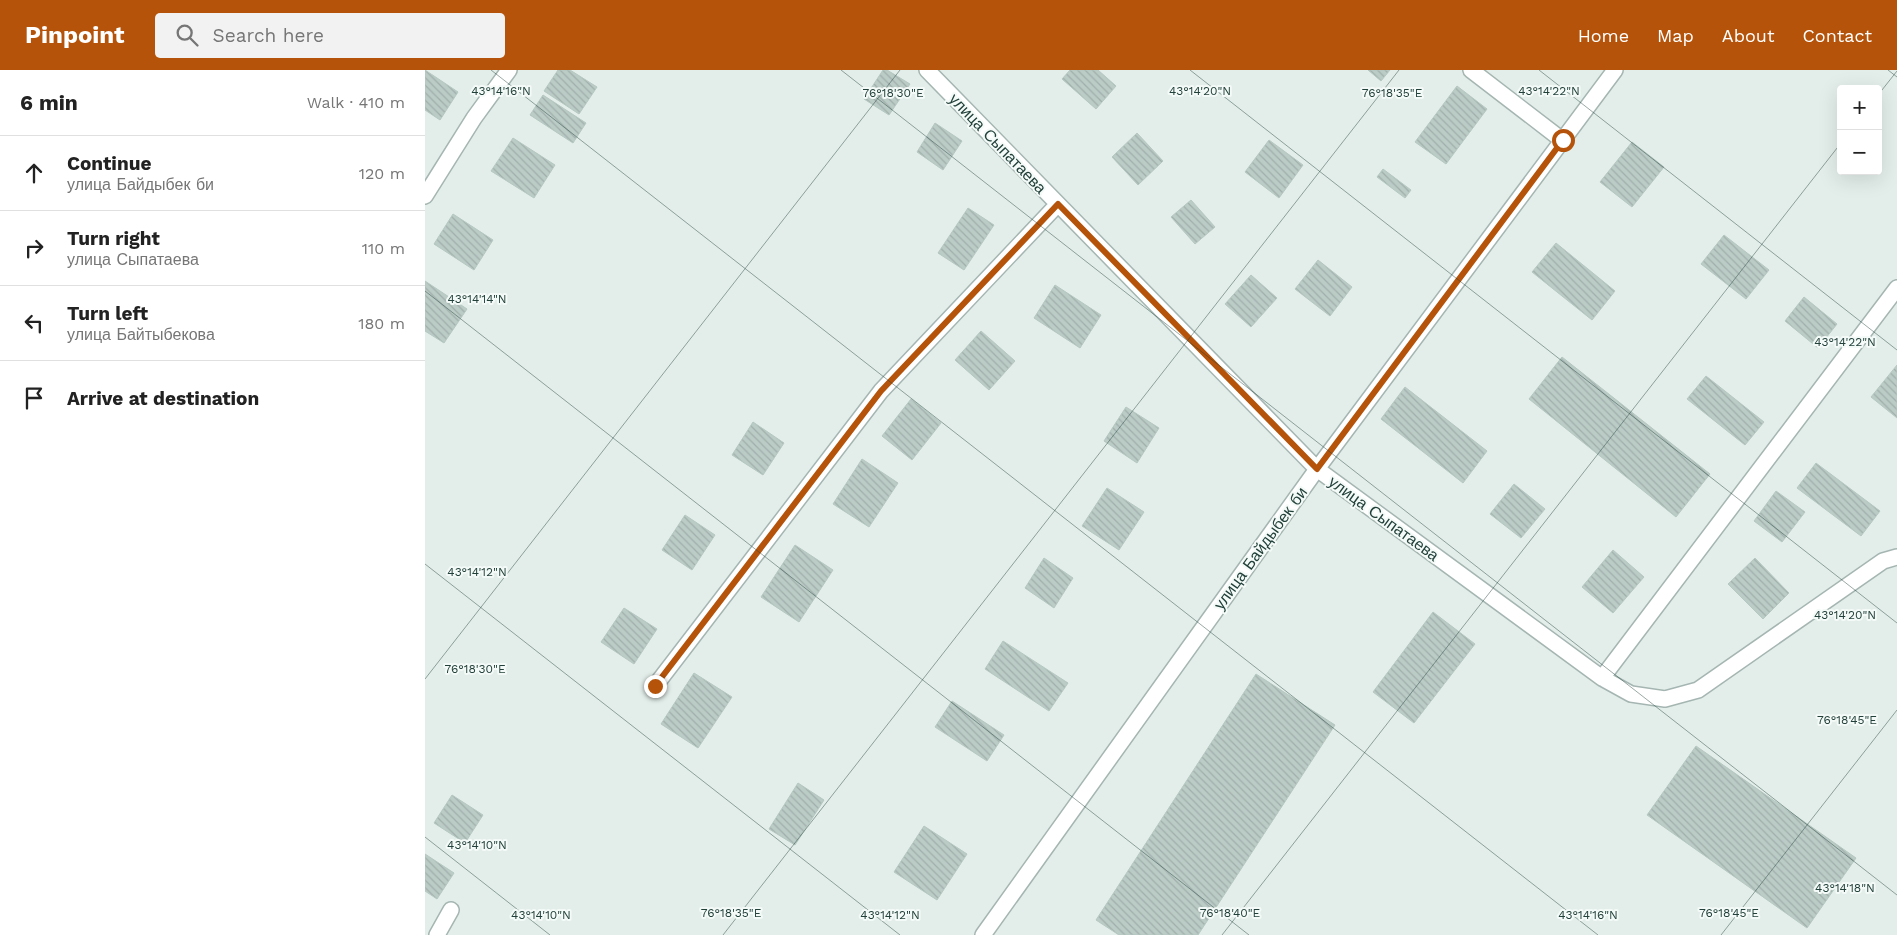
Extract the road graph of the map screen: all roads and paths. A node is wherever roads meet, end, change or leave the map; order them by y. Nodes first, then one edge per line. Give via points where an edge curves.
1 (509, 70) edge
2 (927, 70) edge
3 (1471, 70) edge
4 (1615, 70) edge
5 (1563, 140) junction
6 (425, 196) edge
7 (1058, 204) junction
8 (1897, 288) edge
9 (1317, 469) junction
10 (1897, 557) edge
11 (1602, 678) junction
12 (655, 686) dead end
13 (451, 910) dead end
14 (437, 935) edge
15 (983, 935) edge

1 - 6 street
2 - 7 street, улица Сыпатаева
3 - 5 street
4 - 5 street, улица Байдыбек би
5 - 9 street, улица Байдыбек би
7 - 9 street, улица Сыпатаева
7 - 12 street via 881,391
8 - 11 street
9 - 11 street, улица Сыпатаева
9 - 15 street, улица Байдыбек би
10 - 11 street, улица Сыпатаева via 1883,561 1698,690 1665,699 1631,694
13 - 14 street

